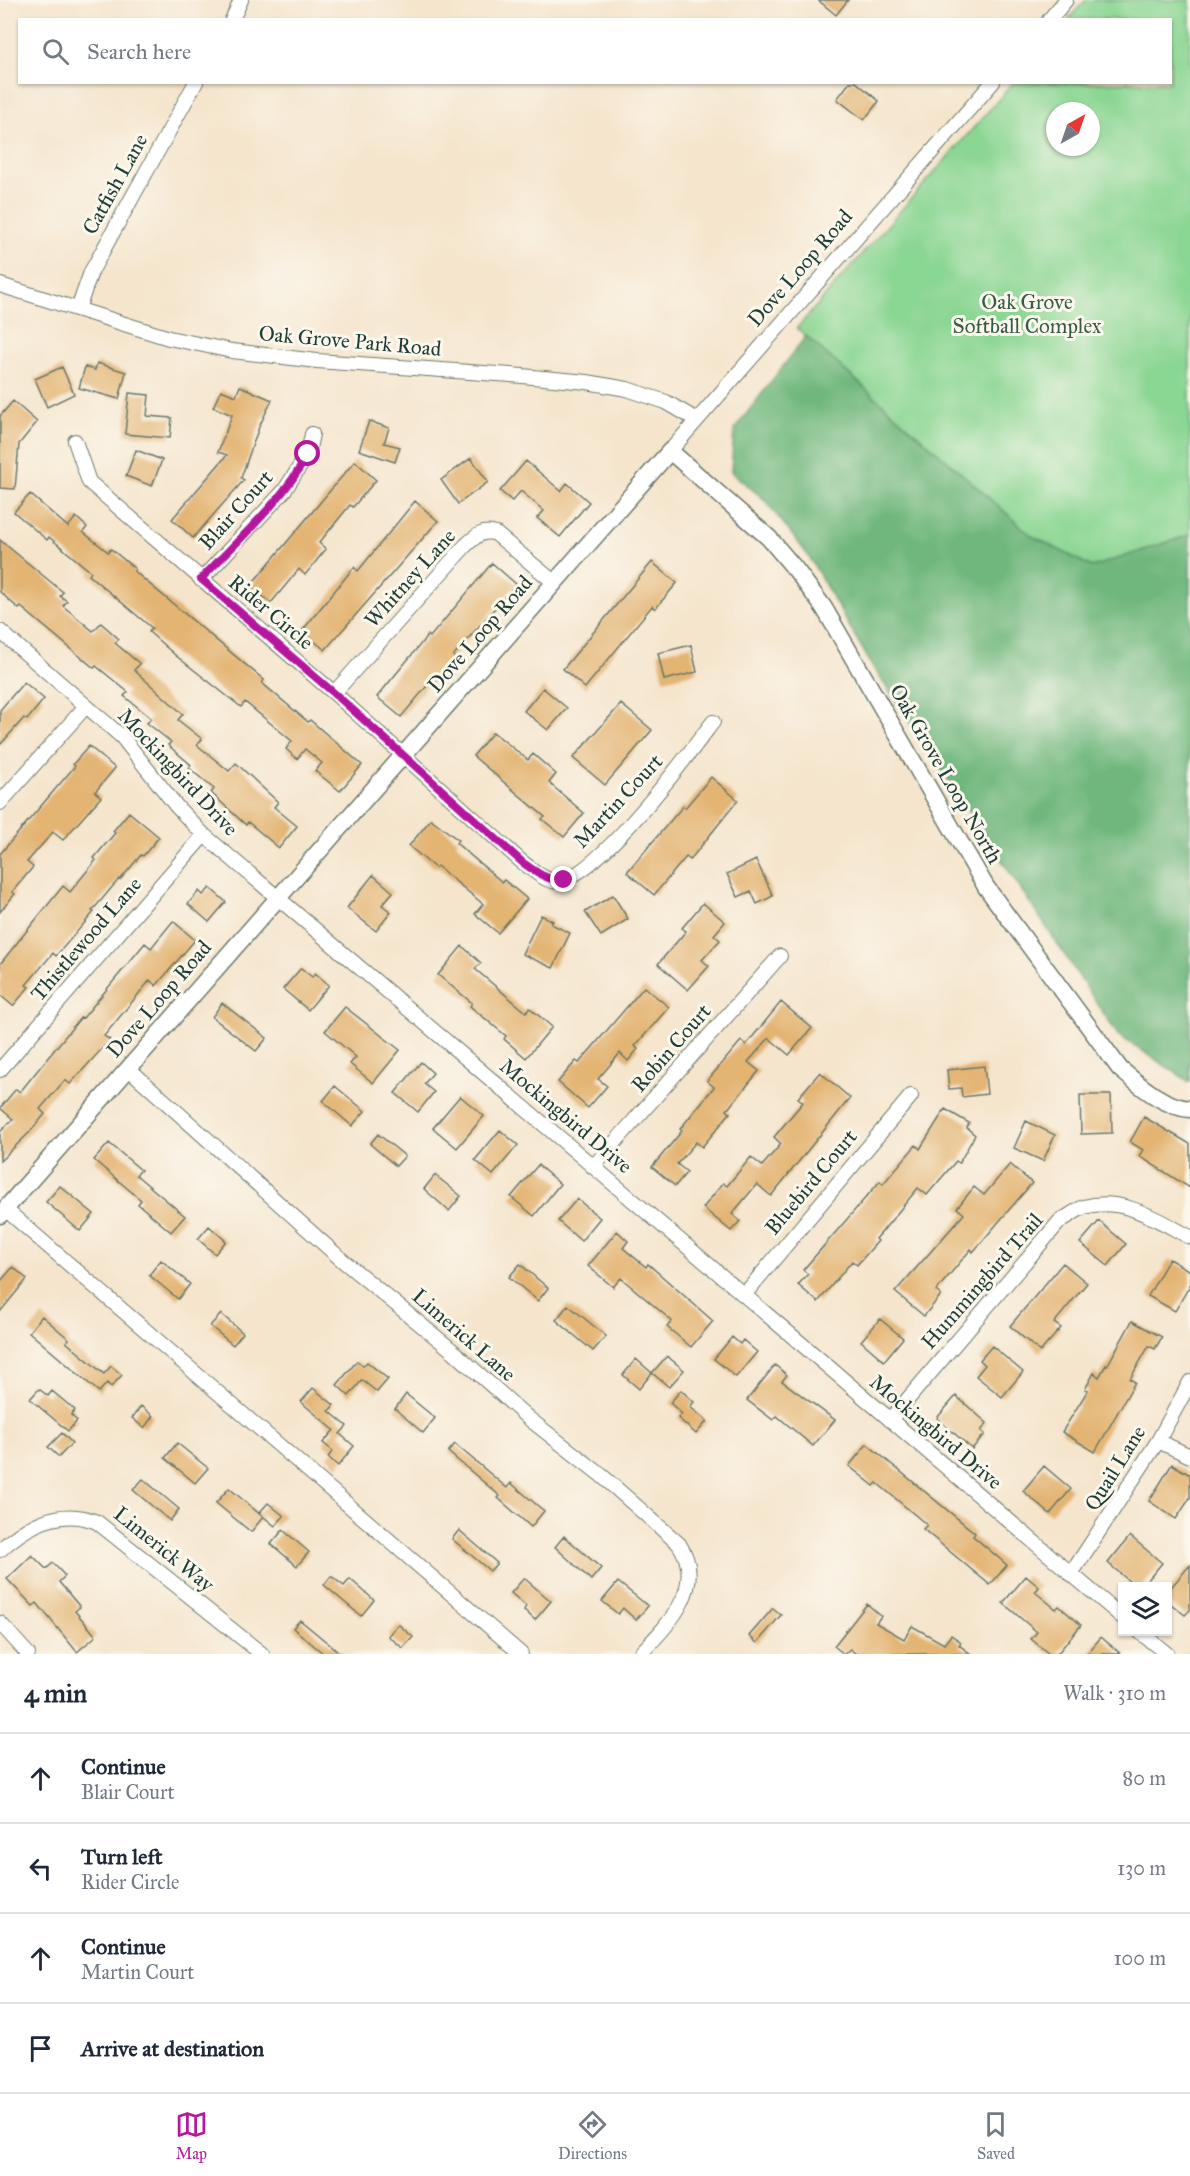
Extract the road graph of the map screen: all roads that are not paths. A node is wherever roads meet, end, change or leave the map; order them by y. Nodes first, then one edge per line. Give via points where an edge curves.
1 (241, 0) edge
2 (1066, 0) edge
3 (233, 18) edge
4 (1050, 18) edge
5 (195, 84) edge
6 (991, 84) edge
7 (0, 285) edge
8 (78, 309) junction
9 (697, 420) junction
10 (312, 434) dead end
11 (75, 441) dead end
12 (670, 452) junction
13 (201, 579) junction
14 (555, 583) junction
15 (0, 631) edge
16 (334, 693) junction
17 (86, 706) junction
18 (713, 722) dead end
19 (402, 756) junction
20 (0, 803) edge
21 (204, 836) junction
22 (278, 898) junction
23 (780, 956) dead end
24 (129, 1069) junction
25 (0, 1070) edge
26 (911, 1096) dead end
27 (1190, 1108) edge
28 (593, 1167) junction
29 (3, 1212) edge
30 (1190, 1237) edge
31 (744, 1295) junction
32 (1190, 1382) edge
33 (890, 1420) junction
34 (1158, 1441) junction
35 (1190, 1456) edge
36 (0, 1550) edge
37 (1071, 1574) junction
38 (1118, 1614) edge
39 (0, 1623) edge
40 (1145, 1636) edge
41 (28, 1654) edge
42 (262, 1654) edge
43 (521, 1654) edge
44 (640, 1654) edge
45 (1167, 1654) edge

1 - 3 street
2 - 4 street
5 - 8 street, Catfish Lane via 91,272
6 - 9 street, Dove Loop Road
7 - 8 street, Oak Grove Park Road
8 - 9 street, Oak Grove Park Road via 169,338 232,351 627,388 666,402
9 - 12 street, Dove Loop Road
10 - 13 street, Blair Court via 308,454 284,491
11 - 13 street, Rider Circle via 89,482
12 - 14 street, Dove Loop Road
12 - 27 street, Oak Grove Loop North via 761,530 824,608 986,887 1119,1069 1142,1088
13 - 16 street, Rider Circle
14 - 16 street, Whitney Lane via 496,534 480,533
14 - 19 street, Dove Loop Road
15 - 17 street, Mockingbird Drive
16 - 19 street, Rider Circle
17 - 20 street
17 - 21 street, Mockingbird Drive via 122,737
18 - 19 street, Martin Court via 675,773 605,851 564,880 553,881 522,862
19 - 22 street, Dove Loop Road
21 - 22 street, Mockingbird Drive
21 - 25 street, Thistlewood Lane
22 - 24 street, Dove Loop Road
22 - 28 street, Mockingbird Drive
23 - 28 street, Robin Court
24 - 29 street, Dove Loop Road
24 - 44 street, Limerick Lane via 342,1260 679,1544 690,1566 686,1591 678,1609
26 - 31 street, Bluebird Court
28 - 31 street, Mockingbird Drive
29 - 43 street
30 - 33 street, Hummingbird Trail via 1131,1208 1109,1203 1082,1208 1060,1221
31 - 33 street, Mockingbird Drive
32 - 34 street, Quail Lane
33 - 37 street, Mockingbird Drive
34 - 35 street
34 - 37 street, Quail Lane
36 - 42 street, Limerick Way via 32,1526 83,1516 98,1522
37 - 38 street, Mockingbird Drive
39 - 41 street
40 - 45 street

